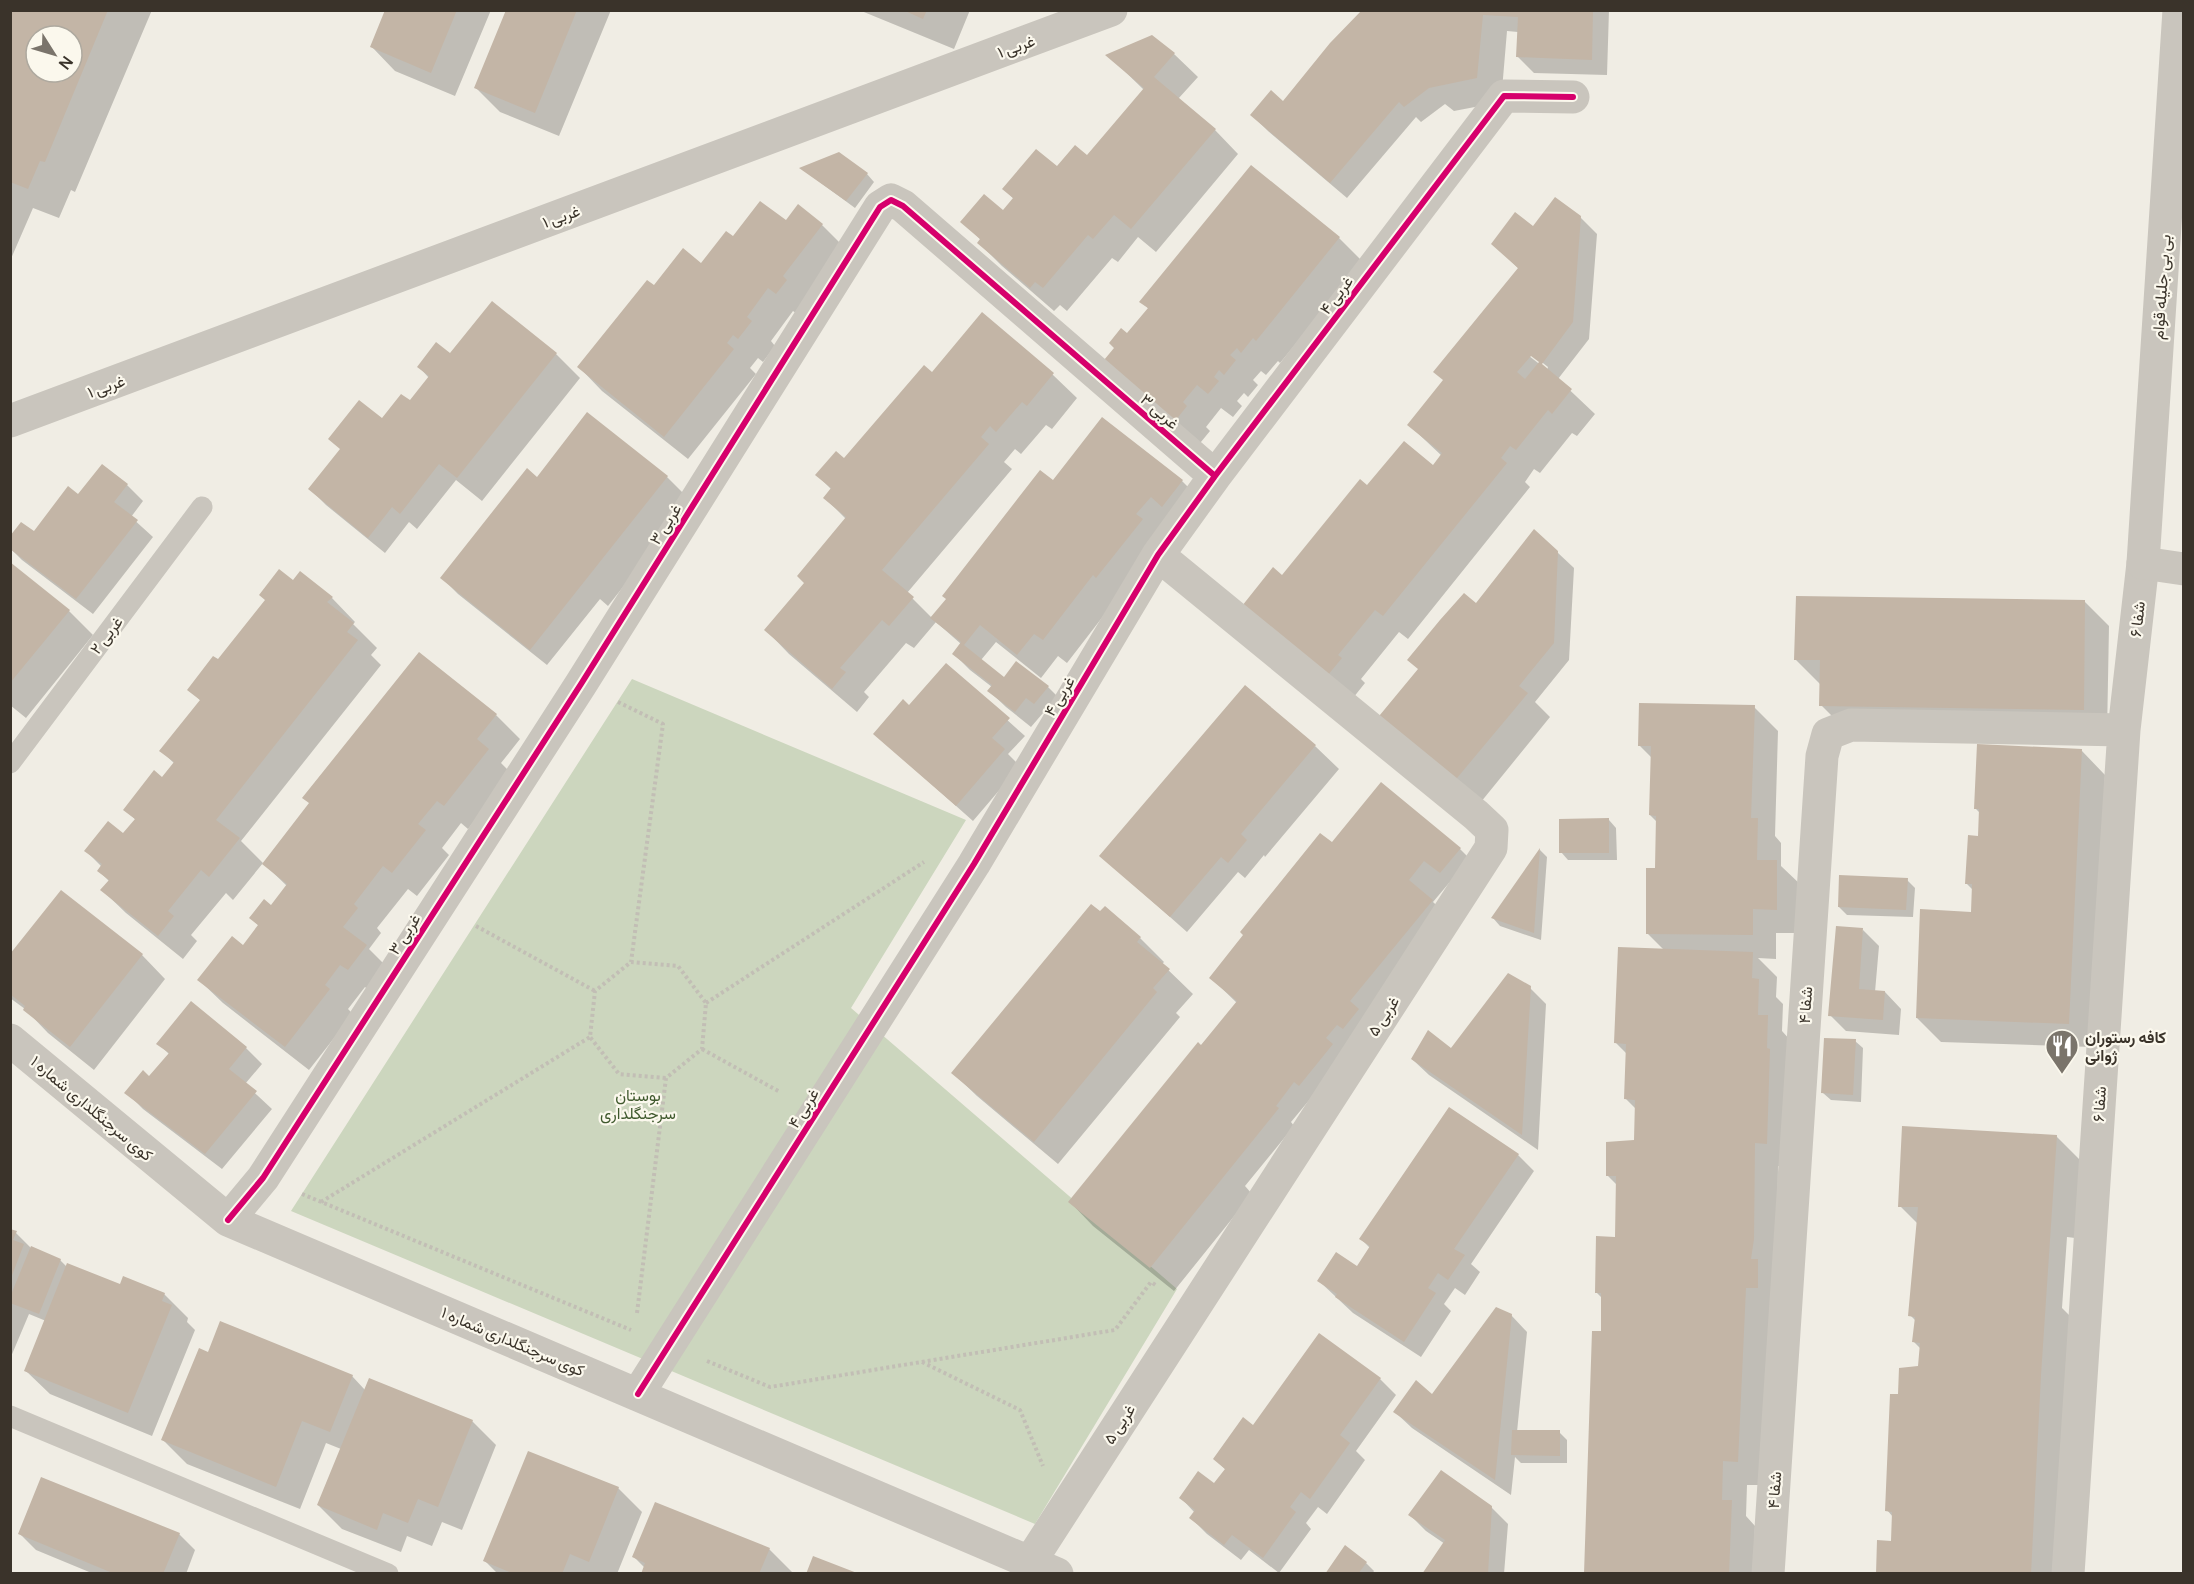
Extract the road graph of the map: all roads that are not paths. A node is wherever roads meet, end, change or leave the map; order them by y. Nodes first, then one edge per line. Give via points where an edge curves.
1 (1111, 10) edge
2 (2179, 10) edge
3 (1573, 97) dead end
4 (10, 421) edge
5 (1215, 476) junction
6 (202, 507) dead end
7 (1158, 555) junction
8 (2143, 563) junction
9 (2184, 569) edge
10 (2124, 730) junction
11 (10, 763) edge
12 (10, 1040) edge
13 (228, 1220) junction
14 (638, 1394) junction
15 (10, 1416) edge
16 (1043, 1568) edge
17 (388, 1574) edge
18 (1768, 1574) edge
19 (2068, 1574) edge

1 - 4 street, غربی ۱
2 - 8 street, بی بی جلیله قوام
3 - 5 street, غربی ۴ via 1504,96
5 - 7 street, غربی ۴
5 - 13 street, غربی ۳ via 903,206 891,200 880,207 581,684 263,1178
6 - 11 lane, غربی ۲
7 - 14 street, غربی ۴ via 974,864
7 - 16 street, غربی ۵ via 1476,815 1492,830 1491,848 1062,1513
8 - 9 street
8 - 10 street, شفا ۶
10 - 18 street, شفا ۴ via 1851,725 1828,734 1822,756
10 - 19 street, شفا ۶
12 - 13 street, کوی سرجنگلداری شماره ۱
13 - 14 street, کوی سرجنگلداری شماره ۱
14 - 16 street, کوی سرجنگلداری شماره ۱
15 - 17 lane

